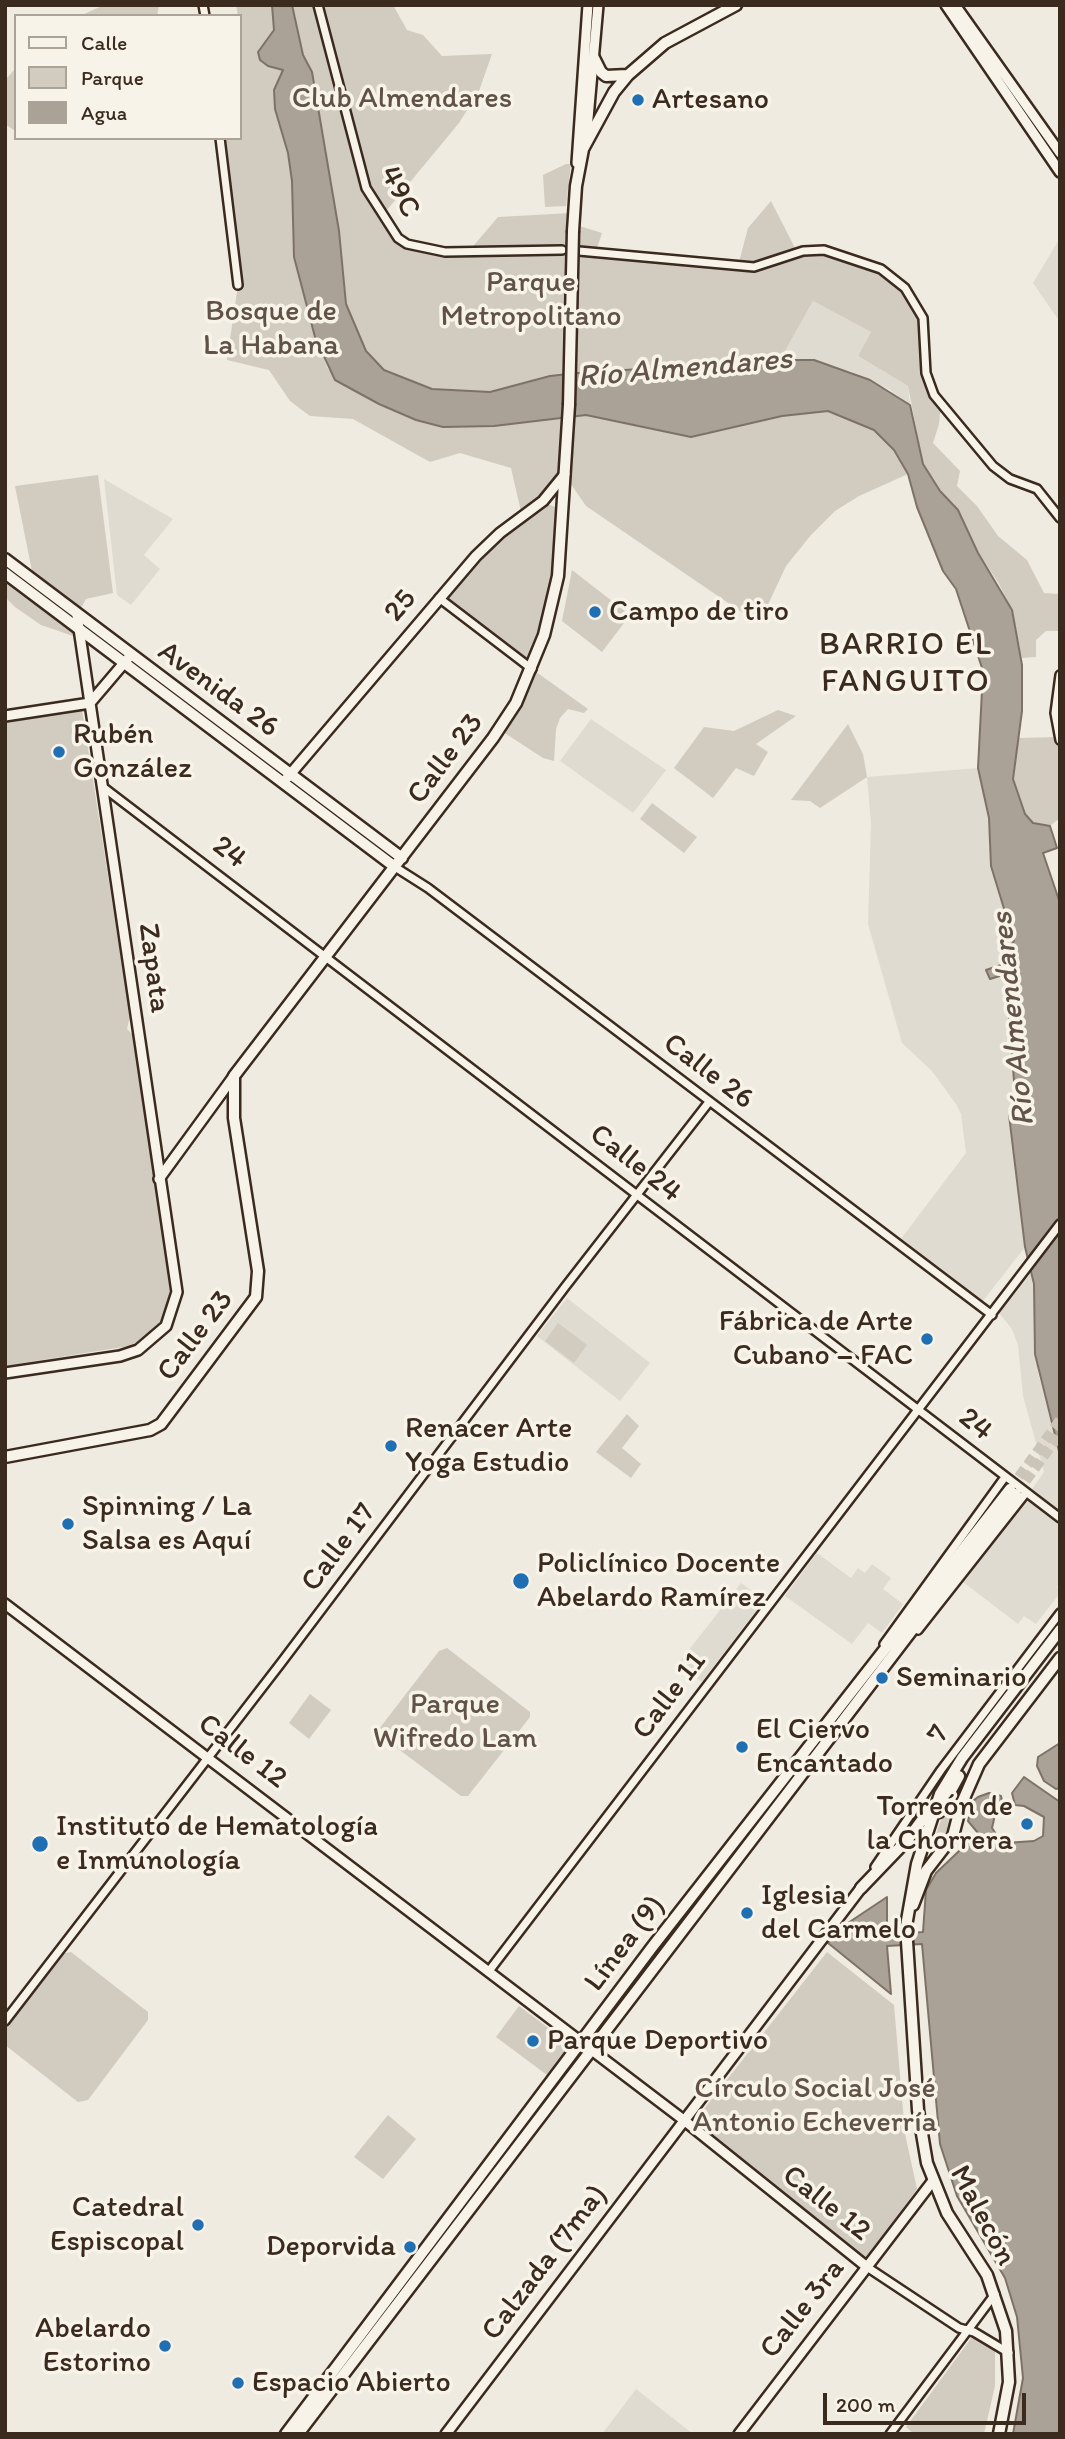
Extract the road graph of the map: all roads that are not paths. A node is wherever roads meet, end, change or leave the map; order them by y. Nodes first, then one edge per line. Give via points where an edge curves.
1 (318, 5) edge
2 (588, 5) edge
3 (598, 5) edge
4 (736, 5) edge
5 (946, 5) edge
6 (955, 5) edge
7 (594, 58) junction
8 (628, 75) junction
9 (220, 140) edge
10 (586, 141) junction
11 (1060, 153) edge
12 (1060, 172) edge
13 (576, 186) junction
14 (562, 250) dead end
15 (579, 251) dead end
16 (238, 285) dead end
17 (566, 473) junction
18 (1060, 518) edge
19 (5, 559) edge
20 (5, 573) edge
21 (439, 598) junction
22 (77, 615) junction
23 (81, 630) junction
24 (127, 660) junction
25 (531, 669) junction
26 (1060, 675) edge
27 (90, 703) junction
28 (5, 716) edge
29 (1060, 740) edge
30 (287, 778) junction
31 (103, 787) junction
32 (335, 820) junction
33 (356, 823) junction
34 (402, 858) junction
35 (396, 867) junction
36 (326, 957) junction
37 (234, 1076) junction
38 (709, 1102) junction
39 (159, 1179) junction
40 (637, 1193) junction
41 (1060, 1224) edge
42 (992, 1315) junction
43 (5, 1373) edge
44 (917, 1407) junction
45 (5, 1457) edge
46 (1005, 1478) junction
47 (1017, 1492) junction
48 (1060, 1518) edge
49 (5, 1604) edge
50 (1060, 1613) edge
51 (1060, 1630) edge
52 (1060, 1641) edge
53 (1060, 1658) edge
54 (877, 1665) junction
55 (208, 1756) junction
56 (940, 1794) junction
57 (920, 1853) junction
58 (861, 1888) junction
59 (906, 1929) junction
60 (489, 1971) junction
61 (5, 2021) edge
62 (581, 2043) junction
63 (591, 2050) junction
64 (685, 2121) junction
65 (932, 2182) junction
66 (867, 2267) junction
67 (996, 2294) junction
68 (968, 2331) junction
69 (1009, 2353) junction
70 (286, 2434) edge
71 (298, 2434) edge
72 (446, 2434) edge
73 (739, 2434) edge
74 (890, 2434) edge
75 (999, 2434) edge

1 - 14 street, 49C via 366,188 398,238 444,252
2 - 13 main road
3 - 7 main road
4 - 8 main road, Calle 23 via 682,32
5 - 12 main road
6 - 11 main road
7 - 8 main road via 606,76
7 - 10 main road
8 - 10 main road, Calle 23
9 - 16 street
10 - 13 main road, Calle 23
13 - 17 main road, Calle 23, bridge
15 - 18 street via 754,267 803,251 824,250 864,261 899,282 919,310 926,326 929,386 941,404 993,466 1010,479 1037,489
17 - 21 main road, 25 via 543,501 485,546
17 - 25 main road, Calle 23 via 558,576
19 - 22 main road, Avenida 26
20 - 23 main road, Avenida 26
21 - 25 street
21 - 30 main road, 25
22 - 23 main road, Zapata
22 - 24 main road, Avenida 26
23 - 24 main road, Avenida 26
23 - 27 main road, Zapata
24 - 27 main road
24 - 30 main road, Avenida 26
25 - 34 main road, Calle 23 via 500,730
26 - 29 street via 1055,713
27 - 28 main road
27 - 31 main road, Zapata
30 - 32 main road, Avenida 26
30 - 33 main road via 315,792
31 - 36 street, 24
31 - 39 main road, Zapata
32 - 33 main road
32 - 35 main road, Avenida 26
33 - 34 main road
34 - 35 main road, Calle 23
35 - 36 main road, Calle 23
35 - 38 street, Calle 26
36 - 37 main road, Calle 23
36 - 40 street, Calle 24
37 - 39 main road
37 - 45 main road, Calle 23 via 234,1118 258,1271 256,1297 161,1424 150,1430
38 - 40 street, Calle 17
38 - 42 street, Calle 26
39 - 43 main road, Zapata via 177,1292 164,1328 129,1354
40 - 44 street, Calle 24
40 - 55 street, Calle 17
41 - 42 street, Calle 11
42 - 44 street, Calle 11
44 - 46 street, 24
44 - 60 street, Calle 11
46 - 47 street
46 - 54 street via 900,1618
47 - 48 street
47 - 54 main road, Línea (9)
47 - 54 street via 913,1636
49 - 55 main road, Calle 12
50 - 58 street, 7 via 941,1770
51 - 56 main road, Malecón via 962,1758
52 - 57 main road, Malecón via 973,1753
53 - 59 main road via 979,1764 953,1836 926,1871
54 - 62 main road, Línea (9)
54 - 63 main road, Línea (9)
55 - 60 main road, Calle 12
55 - 61 street, Calle 17
56 - 57 main road, Malecón
56 - 58 main road via 908,1839
57 - 59 main road, Malecón
58 - 64 main road, Calzada (7ma)
59 - 65 main road, Malecón via 921,2134
60 - 62 main road, Calle 12
62 - 63 main road, Calle 12
62 - 70 main road, Línea (9)
63 - 64 main road, Calle 12
63 - 71 main road, Línea (9)
64 - 66 main road, Calle 12
64 - 72 main road, Calzada (7ma)
65 - 66 main road, Calle 3ra
65 - 67 main road, Malecón
66 - 68 street, Calle 12
66 - 73 main road, Calle 3ra
67 - 68 street
67 - 69 main road, Malecón
68 - 69 street, Calle 12
68 - 74 street
69 - 75 main road, Malecón via 1008,2395

